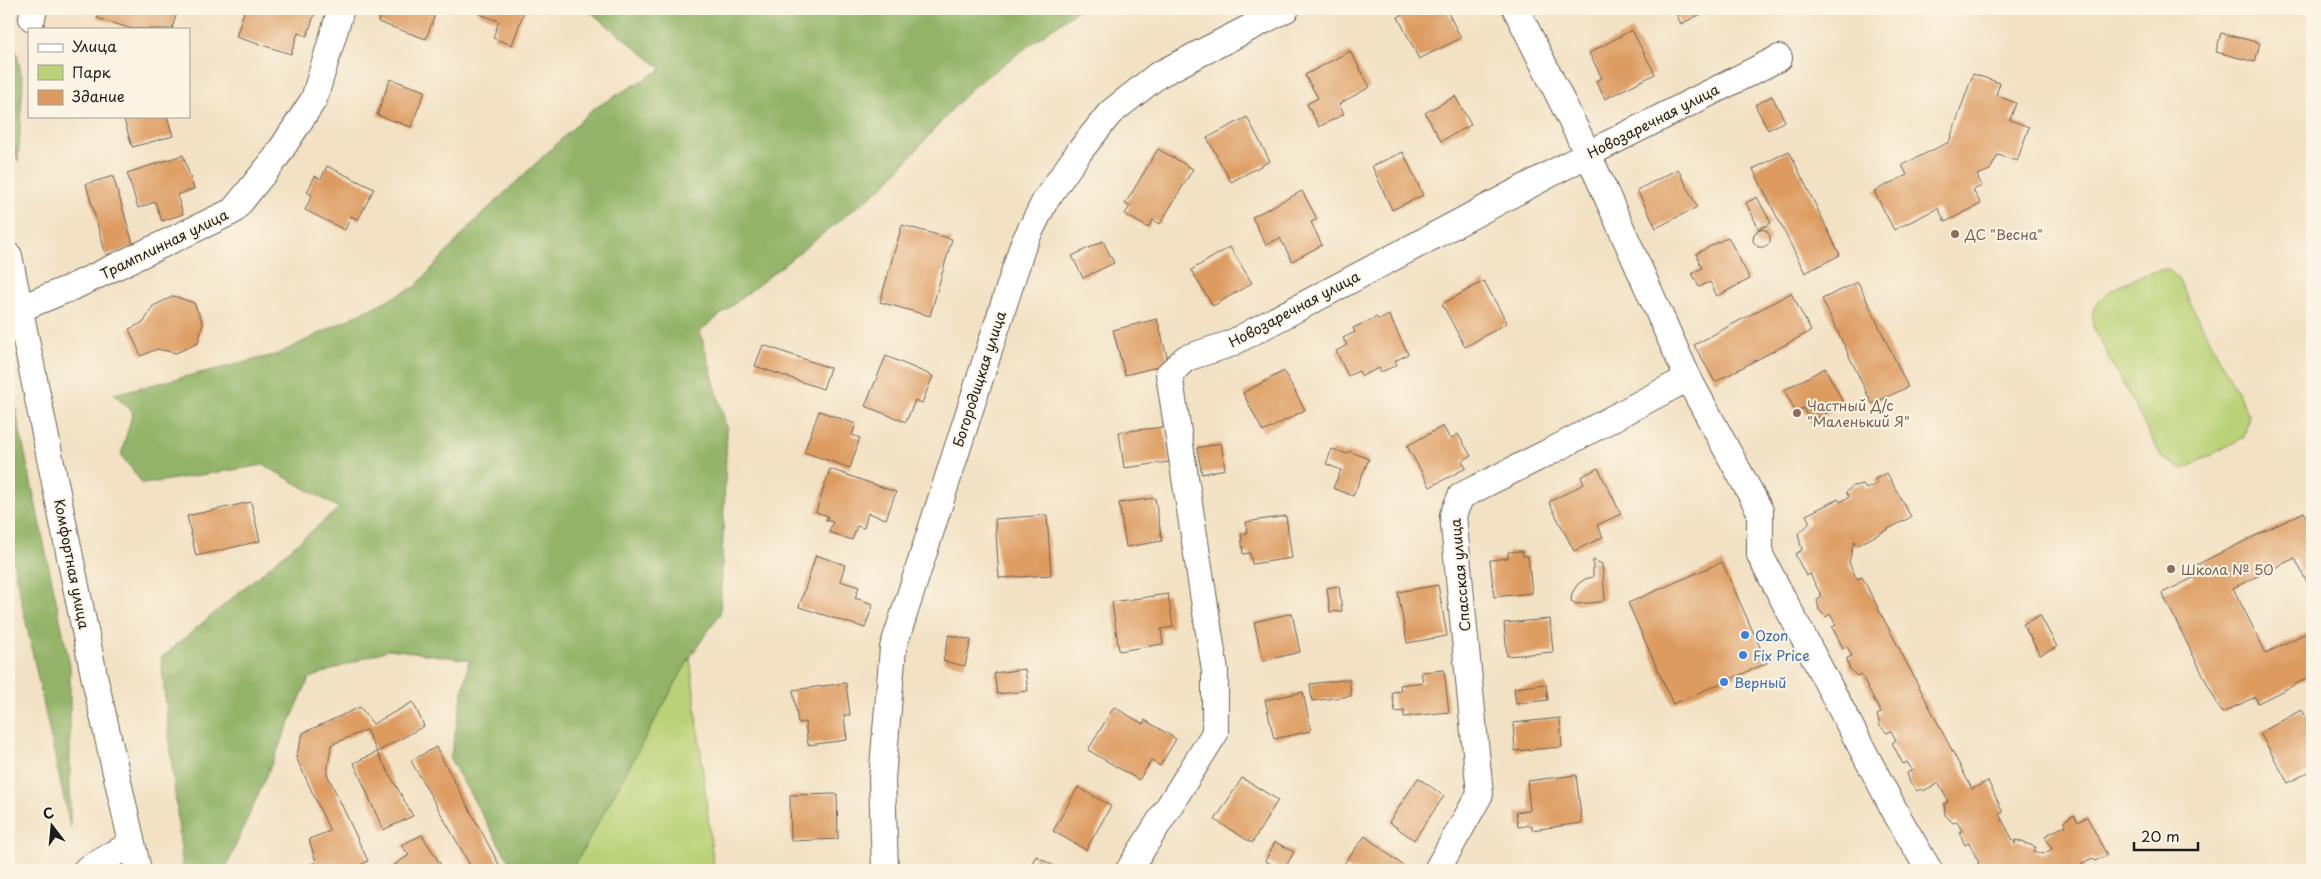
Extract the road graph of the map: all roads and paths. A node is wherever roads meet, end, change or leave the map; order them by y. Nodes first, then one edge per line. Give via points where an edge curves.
1 (341, 9) edge
2 (1286, 9) edge
3 (1516, 9) edge
4 (1779, 58) dead end
5 (1588, 154) junction
6 (9, 256) edge
7 (19, 309) junction
8 (1688, 378) junction
9 (131, 844) junction
10 (86, 870) edge
11 (138, 870) edge
12 (885, 870) edge
13 (1129, 870) edge
14 (1437, 870) edge
15 (1929, 870) edge

1 - 7 street, Трамплинная улица via 314,99 275,158 233,211 77,286
2 - 12 street, Богородицкая улица via 1158,74 1110,114 1045,201 1023,245 892,648 882,779
3 - 5 street
4 - 5 street, Новозаречная улица
5 - 8 street
5 - 13 street, Новозаречная улица via 1230,344 1186,358 1170,374 1215,671 1215,732
6 - 7 street, Комфортная улица
7 - 9 street, Комфортная улица
8 - 14 street, Спасская улица via 1461,496 1453,515 1480,794
8 - 15 street via 1760,511 1760,554
9 - 10 street
9 - 11 street, Комфортная улица

